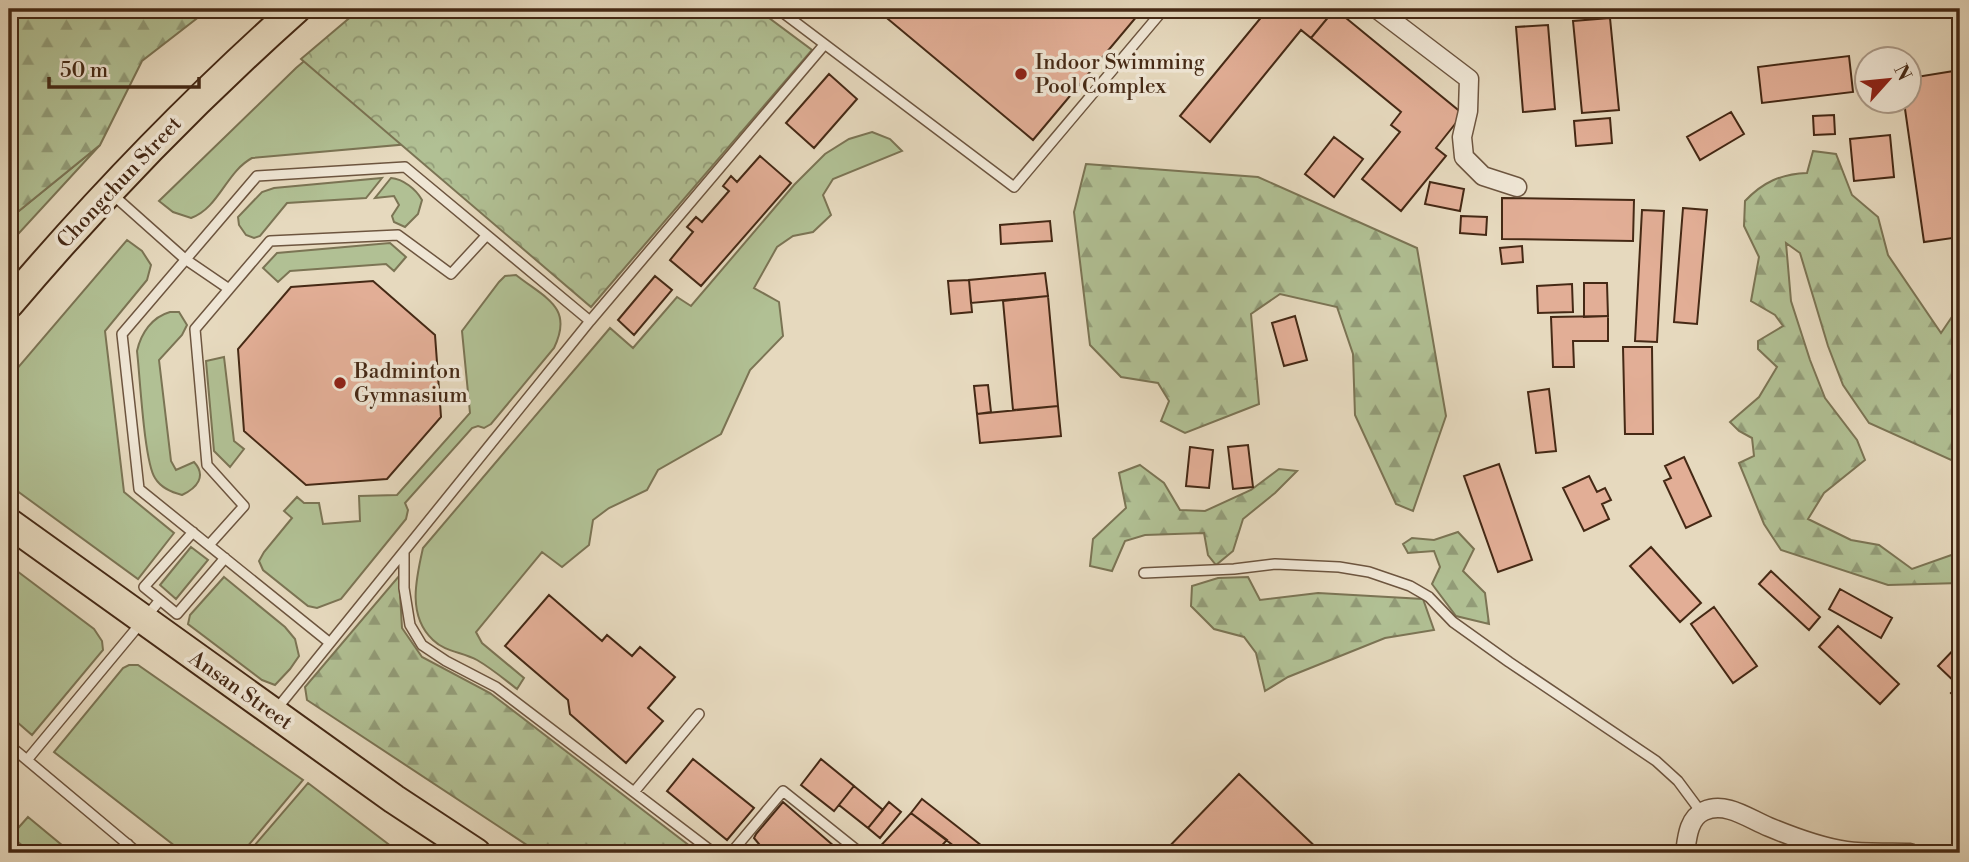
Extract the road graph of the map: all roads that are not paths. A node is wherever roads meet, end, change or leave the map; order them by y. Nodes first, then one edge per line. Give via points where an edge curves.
1 (296, 9) edge
2 (778, 9) edge
3 (1164, 9) edge
4 (1377, 9) edge
5 (824, 45) junction
6 (1517, 187) dead end
7 (108, 191) junction
8 (486, 236) junction
9 (185, 259) junction
10 (229, 289) junction
11 (9, 304) edge
12 (590, 321) junction
13 (9, 523) edge
14 (192, 532) junction
15 (209, 545) junction
16 (404, 552) junction
17 (225, 558) junction
18 (1144, 573) dead end
19 (151, 610) junction
20 (330, 643) junction
21 (274, 713) junction
22 (699, 714) dead end
23 (9, 745) edge
24 (27, 760) junction
25 (634, 792) junction
26 (1701, 812) junction
27 (128, 844) junction
28 (1848, 852) edge
29 (120, 853) edge
30 (138, 853) edge
31 (477, 853) edge
32 (714, 853) edge
33 (731, 853) edge
34 (855, 853) edge
35 (1685, 853) edge
36 (1910, 853) edge

1 - 7 main road, Chongchun Street
2 - 5 lane
3 - 5 lane via 1014,187
4 - 6 street via 1469,79 1464,157 1483,176
5 - 12 lane
7 - 9 lane
7 - 11 main road, Chongchun Street
8 - 9 lane via 405,167 257,176
8 - 10 lane via 451,274 398,235 271,241
8 - 12 lane
9 - 10 lane
9 - 14 lane via 122,334 139,489
10 - 15 lane via 195,330 207,465 244,506
12 - 16 lane
13 - 19 main road, Ansan Street
14 - 15 lane
14 - 19 lane via 144,587
15 - 17 lane
16 - 20 lane
16 - 25 lane via 410,625 422,645 496,687
17 - 19 lane via 177,614
17 - 20 lane
18 - 26 lane via 1275,564 1339,566 1410,586 1509,662 1656,761
19 - 21 main road, Ansan Street
19 - 24 lane
20 - 21 lane
21 - 31 main road, Ansan Street
22 - 25 lane
23 - 24 lane
24 - 27 lane
25 - 32 lane
26 - 28 street via 1716,808 1734,811
26 - 35 street via 1690,827
27 - 29 lane
27 - 30 lane
28 - 36 street
33 - 34 lane via 783,791 858,851

